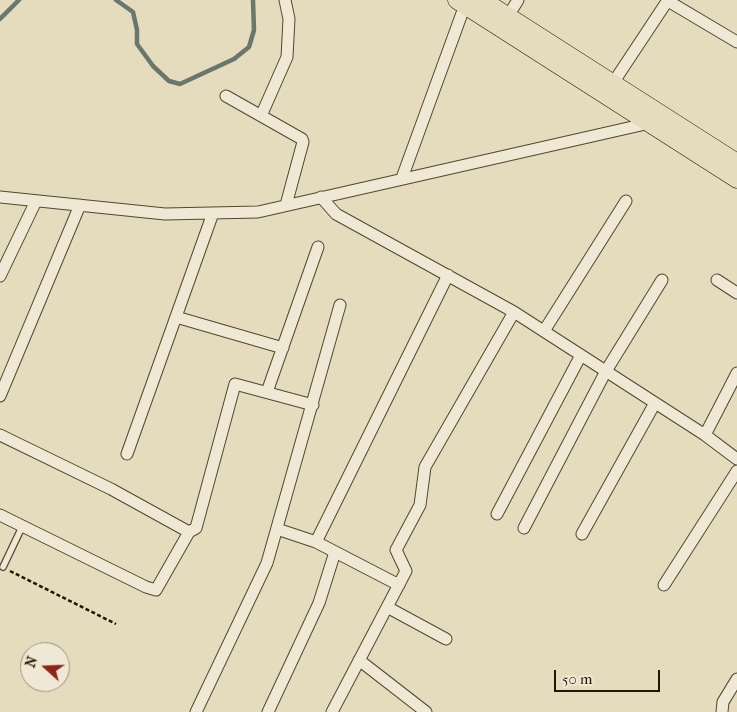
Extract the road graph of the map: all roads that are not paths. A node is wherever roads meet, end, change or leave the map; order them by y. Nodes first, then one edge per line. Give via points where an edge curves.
1 (285, 0) edge
2 (482, 0) edge
3 (518, 0) edge
4 (668, 0) edge
5 (461, 2) edge
6 (508, 16) junction
7 (737, 42) edge
8 (613, 84) junction
9 (226, 96) dead end
10 (261, 116) junction
11 (650, 123) junction
12 (737, 163) edge
13 (402, 178) junction
14 (737, 179) edge
15 (0, 197) edge
16 (321, 197) junction
17 (36, 201) junction
18 (626, 201) dead end
19 (80, 205) junction
20 (286, 205) junction
21 (213, 213) junction
22 (318, 247) dead end
23 (448, 275) junction
24 (0, 276) edge
25 (662, 280) dead end
26 (717, 280) dead end
27 (737, 293) edge
28 (340, 305) dead end
29 (514, 312) junction
30 (176, 317) junction
31 (544, 331) junction
32 (282, 348) junction
33 (581, 355) junction
34 (606, 371) junction
35 (737, 373) edge
36 (267, 392) junction
37 (0, 396) edge
38 (655, 403) junction
39 (313, 405) junction
40 (0, 435) edge
41 (705, 435) junction
42 (127, 454) dead end
43 (737, 459) edge
44 (737, 471) edge
45 (497, 514) dead end
46 (0, 515) edge
47 (22, 527) junction
48 (524, 528) dead end
49 (277, 529) junction
50 (189, 532) junction
51 (582, 534) dead end
52 (316, 542) junction
53 (335, 552) junction
54 (3, 568) road end
55 (399, 585) junction
56 (664, 585) dead end
57 (387, 607) junction
58 (446, 639) dead end
59 (359, 660) junction
60 (737, 680) edge
61 (196, 712) edge
62 (268, 712) edge
63 (332, 712) edge
64 (426, 712) edge
65 (722, 712) edge

1 - 10 street via 289,19 287,57
2 - 6 main road
3 - 6 street
4 - 7 street
4 - 8 street
5 - 11 main road
5 - 13 street
6 - 8 main road
8 - 12 main road
9 - 10 street
10 - 20 street via 303,142
11 - 13 street
11 - 14 main road
13 - 16 street
15 - 17 street
16 - 20 street
16 - 23 street via 336,214
17 - 19 street
17 - 24 street
18 - 31 street
19 - 21 street via 165,214
19 - 37 street
20 - 21 street via 258,212
21 - 30 street
22 - 32 street
23 - 29 street
23 - 52 street
25 - 34 street
26 - 27 street
28 - 39 street
29 - 31 street
29 - 55 street via 425,467 420,505 396,550 406,571
30 - 32 street
30 - 42 street
31 - 33 street
32 - 36 street
33 - 34 street
33 - 45 street
34 - 38 street
34 - 48 street
35 - 41 street
36 - 39 street
36 - 50 street via 235,384 196,528
38 - 41 street
38 - 51 street
39 - 49 street
40 - 50 street via 111,489
41 - 43 street
44 - 56 street
46 - 47 street
47 - 50 street via 156,590
47 - 54 lane
49 - 52 street
49 - 61 street via 267,563
52 - 53 street
53 - 55 street
53 - 62 street via 319,603
55 - 57 street
57 - 58 street
57 - 59 street
59 - 63 street
59 - 64 street
60 - 65 street via 723,702

